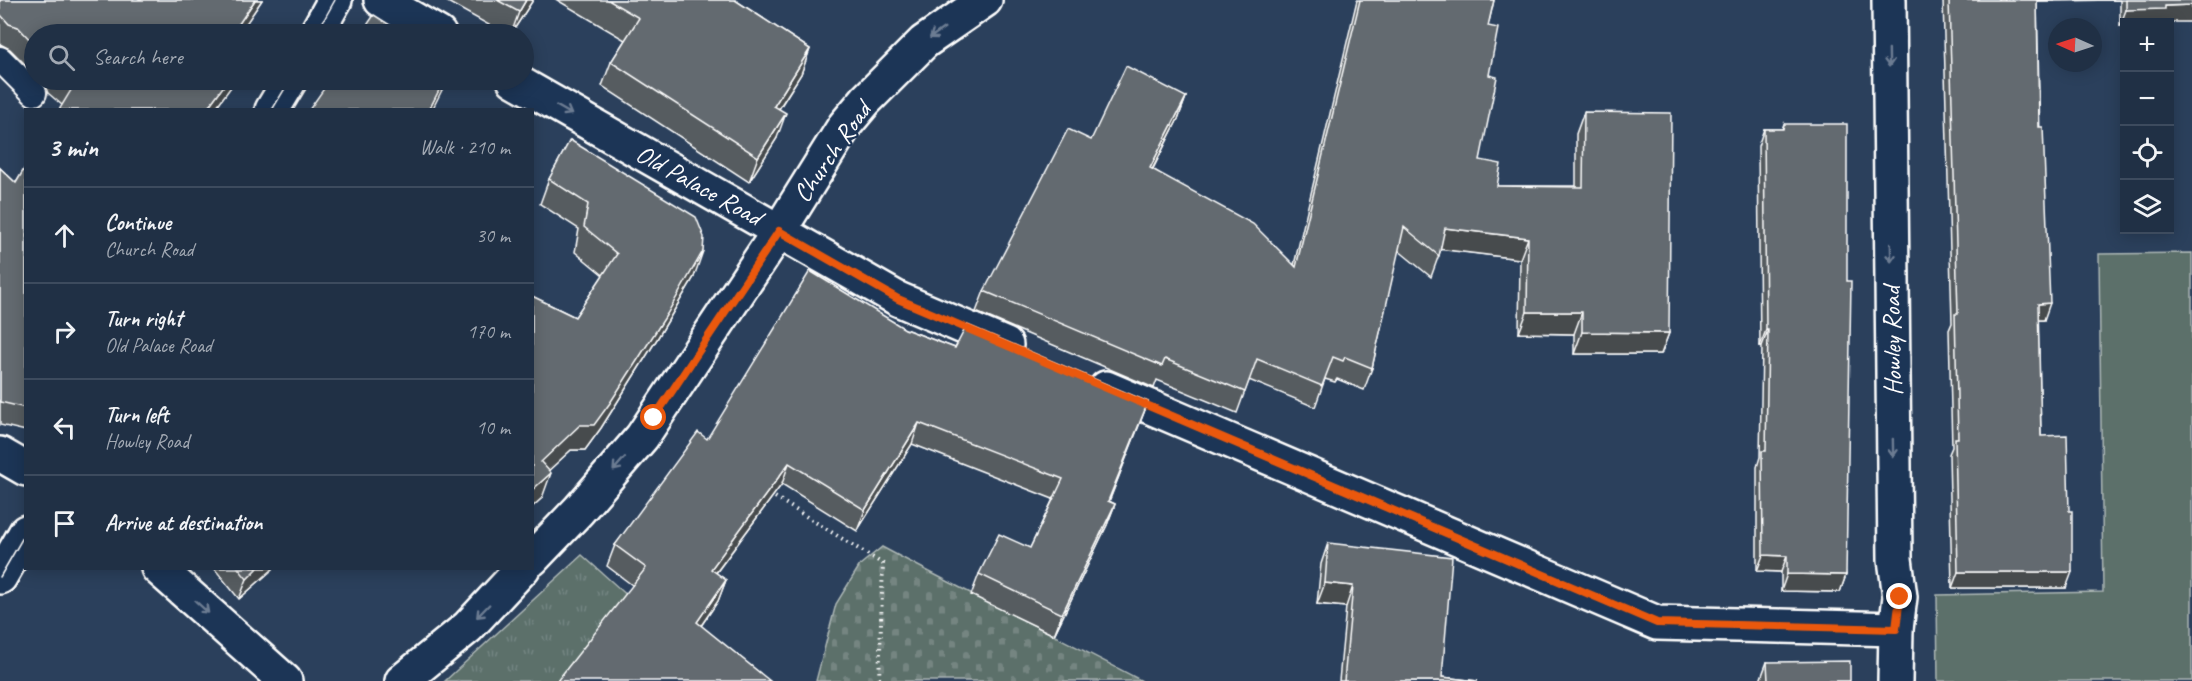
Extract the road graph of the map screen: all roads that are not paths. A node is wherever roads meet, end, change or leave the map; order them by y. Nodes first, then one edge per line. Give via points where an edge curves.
1 (335, 0) edge
2 (381, 0) edge
3 (985, 0) edge
4 (1888, 0) edge
5 (322, 24) edge
6 (422, 24) edge
7 (0, 59) edge
8 (24, 83) edge
9 (31, 90) edge
10 (284, 90) edge
11 (532, 90) edge
12 (34, 93) dead end
13 (273, 108) edge
14 (779, 231) junction
15 (1030, 355) edge
16 (1074, 374) edge
17 (0, 454) edge
18 (24, 469) edge
19 (24, 535) edge
20 (534, 557) edge
21 (160, 570) edge
22 (521, 570) edge
23 (0, 577) edge
24 (1896, 629) junction
25 (285, 681) edge
26 (402, 681) edge
27 (1896, 681) edge

1 - 5 street
2 - 6 street
3 -> 14 street, Church Road via 924,42 866,100 845,125
4 -> 24 street, Howley Road via 1894,559 1900,597
7 - 8 lane
9 - 12 lane
10 - 13 street
11 -> 14 street, Old Palace Road
14 - 15 street, Old Palace Road via 898,299
14 -> 20 street, Church Road via 642,437
16 - 24 street via 1657,623
17 - 18 street
19 - 23 street
21 -> 25 street
22 -> 26 street via 468,627
24 - 27 street, Howley Road

